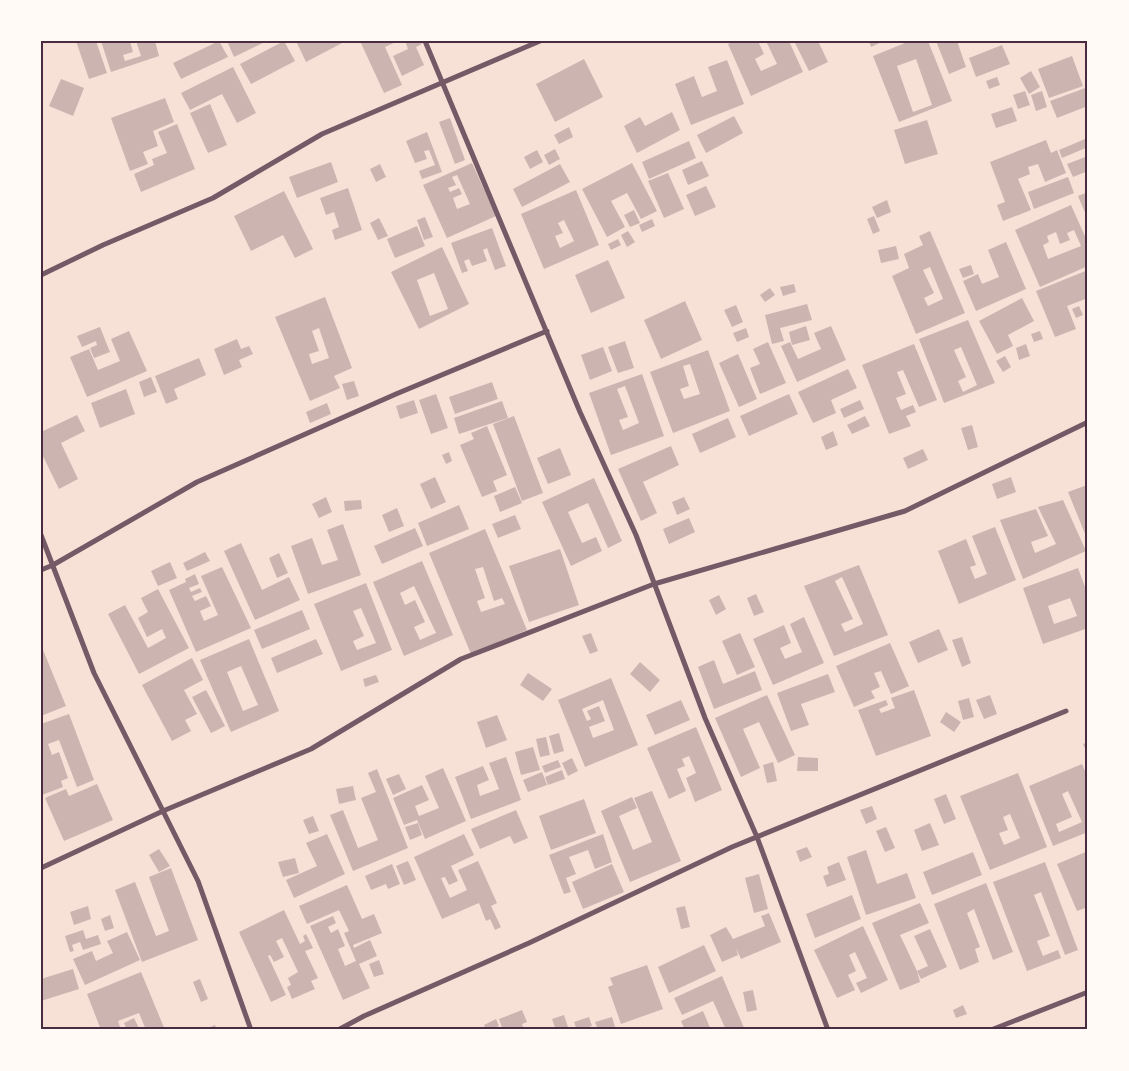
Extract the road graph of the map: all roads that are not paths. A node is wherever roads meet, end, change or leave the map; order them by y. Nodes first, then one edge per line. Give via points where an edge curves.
1 (426, 41) edge
2 (540, 41) edge
3 (443, 83) junction
4 (41, 275) edge
5 (547, 331) junction
6 (1088, 422) edge
7 (41, 535) edge
8 (53, 565) junction
9 (41, 570) edge
10 (654, 584) junction
11 (1066, 711) dead end
12 (162, 810) junction
13 (757, 837) junction
14 (41, 868) edge
15 (1088, 992) edge
16 (251, 1030) edge
17 (338, 1030) edge
18 (828, 1030) edge
19 (992, 1030) edge

1 - 3 street
2 - 3 street
3 - 4 street via 322,134 213,198
3 - 5 street
5 - 8 street via 197,482
5 - 10 street via 636,535
6 - 10 street via 905,511
7 - 8 street
8 - 9 street
8 - 12 street via 94,673
10 - 12 street via 461,659 311,748
10 - 13 street via 705,718
11 - 13 street
12 - 14 street
12 - 16 street via 198,881
13 - 17 street
13 - 18 street
15 - 19 street

